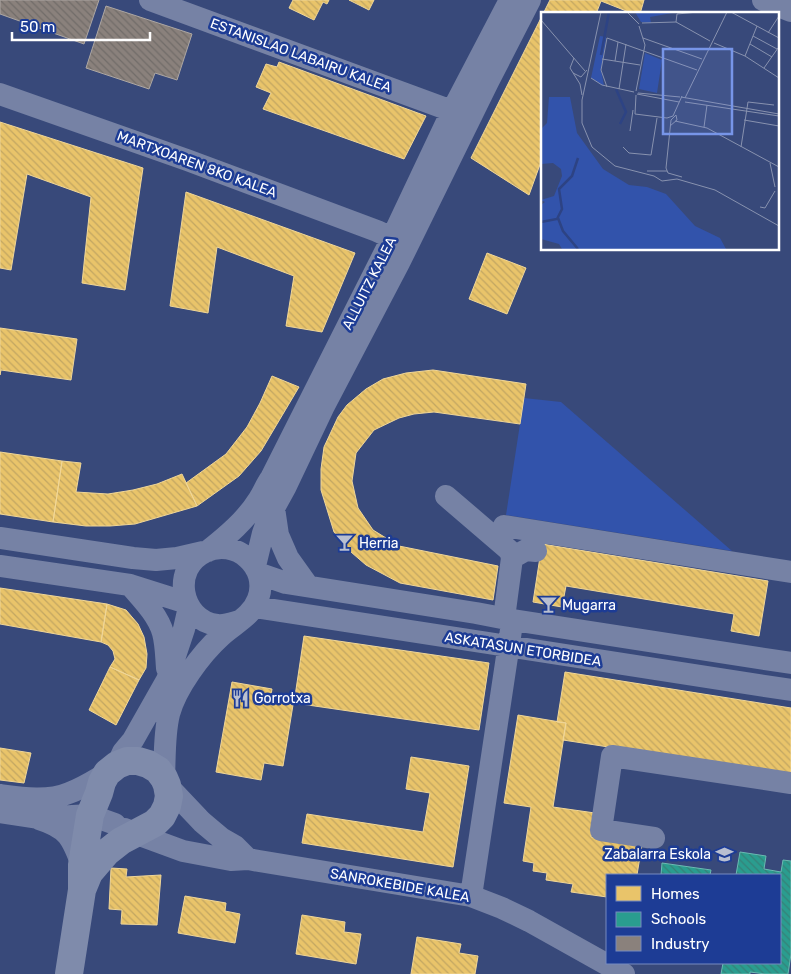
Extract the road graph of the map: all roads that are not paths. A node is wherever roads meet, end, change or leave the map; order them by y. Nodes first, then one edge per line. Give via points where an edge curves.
1 (150, 0) edge
2 (510, 0) edge
3 (530, 0) edge
4 (764, 0) edge
5 (791, 11) edge
6 (0, 94) edge
7 (452, 111) junction
8 (392, 238) junction
9 (446, 496) dead end
10 (274, 508) junction
11 (504, 526) dead end
12 (0, 538) edge
13 (206, 551) junction
14 (536, 551) dead end
15 (512, 558) junction
16 (0, 566) edge
17 (257, 570) junction
18 (791, 572) edge
19 (130, 585) junction
20 (308, 586) junction
21 (188, 605) junction
22 (247, 614) junction
23 (508, 619) junction
24 (508, 646) junction
25 (791, 663) edge
26 (167, 680) junction
27 (791, 690) edge
28 (166, 782) junction
29 (791, 783) edge
30 (103, 787) junction
31 (0, 795) edge
32 (0, 812) edge
33 (38, 818) junction
34 (129, 829) junction
35 (654, 838) dead end
36 (248, 859) junction
37 (82, 878) junction
38 (471, 896) junction
39 (606, 964) edge
40 (606, 964) edge
41 (69, 974) edge
42 (624, 974) edge

1 - 7 street, ESTANISLAO LABAIRU KALEA
2 - 7 street, ALLUITZ KALEA
3 - 10 street, ALLUITZ KALEA
4 - 5 street
6 - 8 street, MARTXOAREN 8KO KALEA via 187,160
7 - 8 street, ALLUITZ KALEA
8 - 13 street, ALLUITZ KALEA via 258,500 236,528
9 - 15 street via 510,551
10 - 17 street, ALLUITZ KALEA via 263,533
10 - 20 street via 278,535 288,558
11 - 18 street
12 - 13 street via 156,560
13 - 17 street via 219,548 241,553
13 - 21 street via 187,569 184,592
14 - 15 street via 526,550
15 - 23 street
16 - 19 street
17 - 20 street, ASKATASUN ETORBIDEA via 286,582
17 - 22 street via 261,587 259,598
19 - 21 street
19 - 26 street via 163,632
20 - 23 street, ASKATASUN ETORBIDEA
21 - 22 street via 196,616 217,625 228,625
21 - 26 street via 184,629
22 - 24 street, ASKATASUN ETORBIDEA
22 - 28 street via 207,650 188,674 172,704 167,725
23 - 24 street
23 - 25 street, ASKATASUN ETORBIDEA
24 - 27 street, ASKATASUN ETORBIDEA
24 - 38 street
26 - 30 street
28 - 30 main road via 158,770 148,764 127,761
28 - 34 main road via 169,796 162,816 154,823
28 - 36 street via 202,822
29 - 35 street via 612,756 600,830
30 - 31 street via 38,799
30 - 33 street
30 - 34 main road via 100,802 103,810 108,818
30 - 37 main road
32 - 33 street
33 - 37 street via 69,836 75,846
34 - 36 street, SANROKEBIDE KALEA via 183,851 232,860
34 - 37 main road via 121,841
36 - 38 street, SANROKEBIDE KALEA
37 - 41 main road
38 - 39 street, SANROKEBIDE KALEA via 529,921
40 - 42 street, SANROKEBIDE KALEA

